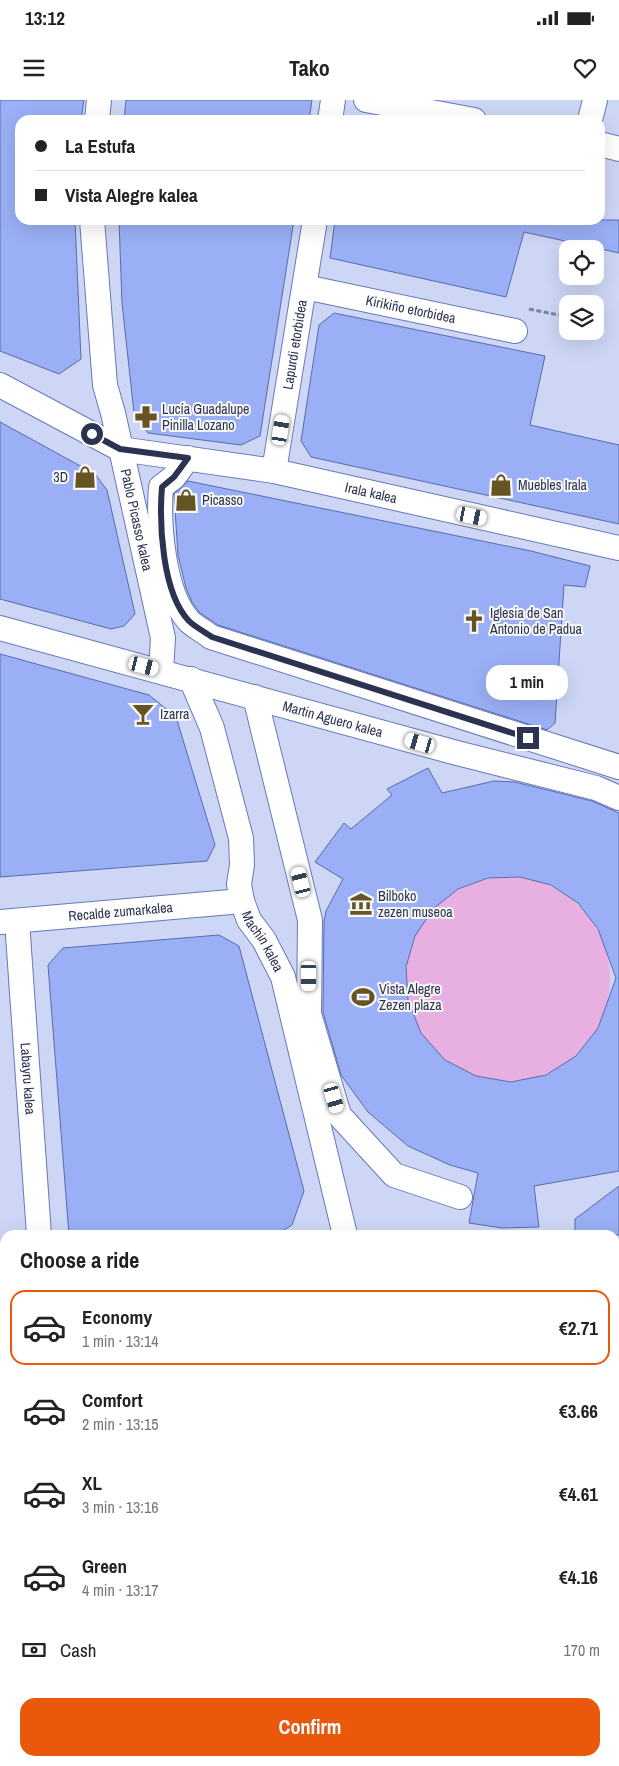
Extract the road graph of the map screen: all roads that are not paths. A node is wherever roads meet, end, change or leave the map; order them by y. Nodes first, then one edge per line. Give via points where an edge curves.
1 (99, 100) edge
2 (333, 100) edge
3 (366, 100) edge
4 (595, 100) edge
5 (98, 115) edge
6 (331, 115) edge
7 (447, 115) edge
8 (591, 115) edge
9 (605, 145) edge
10 (619, 149) edge
11 (92, 225) edge
12 (314, 225) edge
13 (305, 287) junction
14 (515, 331) dead end
15 (0, 385) edge
16 (120, 449) junction
17 (188, 458) junction
18 (274, 471) junction
19 (619, 548) edge
20 (0, 628) edge
21 (162, 671) junction
22 (191, 679) junction
23 (255, 696) junction
24 (619, 767) edge
25 (619, 798) edge
26 (242, 901) junction
27 (8, 921) edge
28 (460, 1197) dead end
29 (39, 1230) edge
30 (344, 1230) edge

1 - 5 street
2 - 6 street
3 - 7 street
4 - 8 street
9 - 10 street
11 - 16 street, Pablo Picasso kalea via 105,385
12 - 13 street, Lapurdi etorbidea
13 - 14 street, Kirikiño etorbidea
13 - 18 street, Lapurdi etorbidea
15 - 16 street
16 - 17 street, Irala kalea
16 - 21 street, Pablo Picasso kalea via 163,638
17 - 18 street, Irala kalea
17 - 24 street via 162,487 160,508 168,578 189,621 217,639
18 - 19 street, Irala kalea
20 - 21 street, Martin Aguero kalea
21 - 22 street, Martin Aguero kalea
22 - 23 street, Martin Aguero kalea
22 - 26 street, Machin kalea via 212,728 241,838 239,884
23 - 25 street, Martin Aguero kalea via 596,788
23 - 28 street via 310,920 309,1014 339,1115 394,1175
26 - 27 street, Recalde zumarkalea
26 - 30 street, Machin kalea via 283,977
27 - 29 street, Labayru kalea

